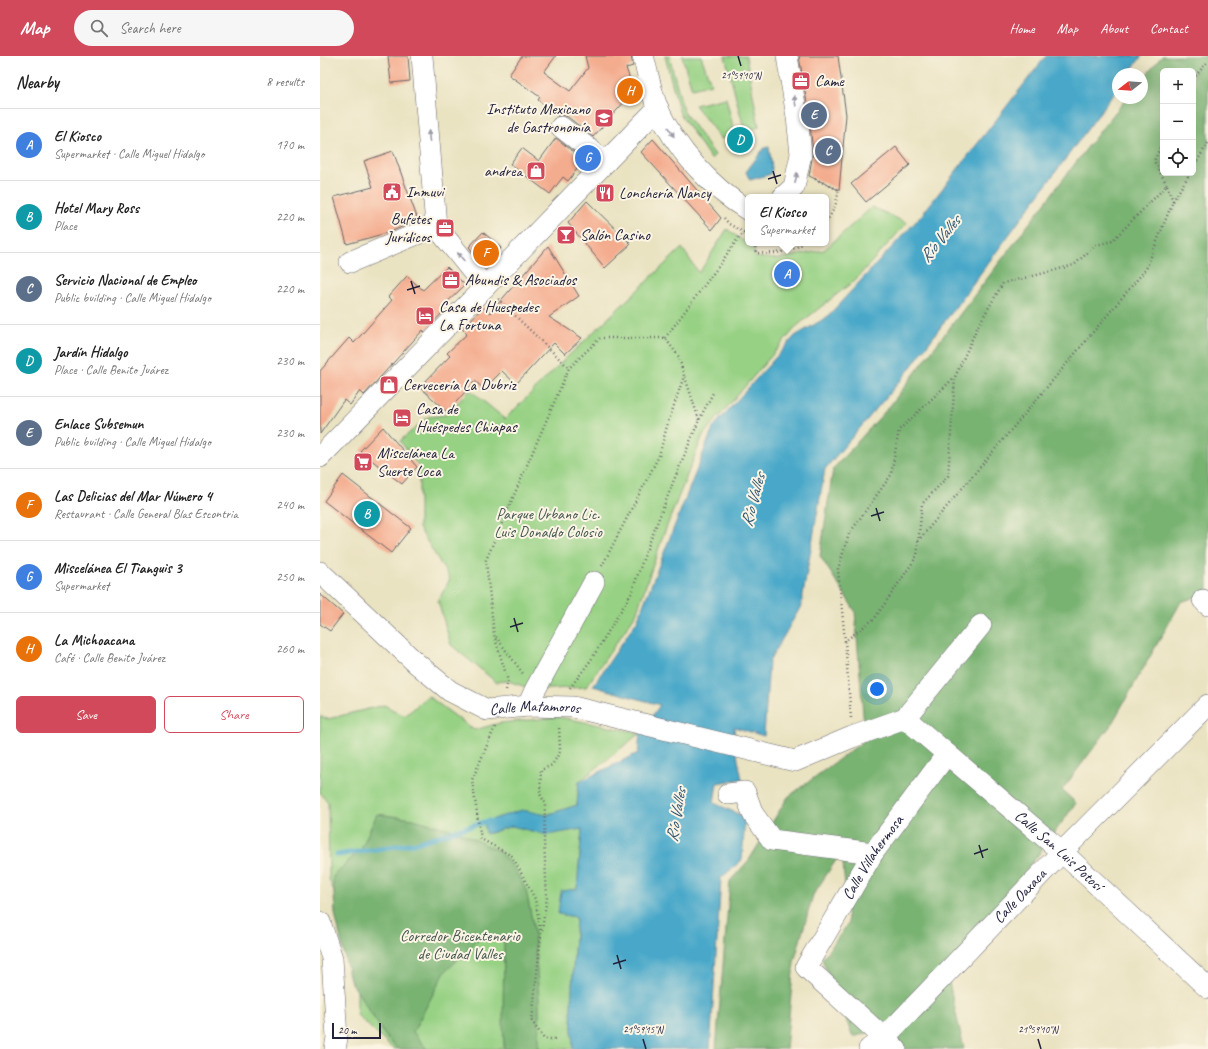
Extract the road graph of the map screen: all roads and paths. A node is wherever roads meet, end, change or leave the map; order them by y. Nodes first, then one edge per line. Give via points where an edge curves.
1 (422, 56) edge
2 (643, 56) edge
3 (787, 56) edge
4 (1208, 61) edge
5 (1196, 75) edge
6 (658, 108) junction
7 (561, 127) dead end
8 (1208, 143) edge
9 (1160, 148) edge
10 (606, 162) junction
11 (1196, 163) edge
12 (1160, 172) edge
13 (809, 176) dead end
14 (1162, 176) edge
15 (1188, 176) edge
16 (1167, 185) junction
17 (786, 194) edge
18 (1173, 201) junction
19 (745, 208) edge
20 (829, 218) edge
21 (436, 226) junction
22 (745, 232) edge
23 (755, 246) edge
24 (799, 246) edge
25 (350, 262) dead end
26 (486, 287) junction
27 (665, 338) junction
28 (569, 368) junction
29 (684, 376) junction
30 (955, 377) junction
31 (714, 391) dead end
32 (699, 420) junction
33 (320, 458) edge
34 (918, 541) junction
35 (320, 572) edge
36 (594, 582) joint
37 (980, 625) dead end
38 (494, 635) junction
39 (846, 642) junction
40 (531, 698) junction
41 (1208, 705) edge
42 (565, 706) junction
43 (503, 710) junction
44 (905, 718) junction
45 (852, 736) junction
46 (947, 754) junction
47 (728, 794) dead end
48 (1062, 852) junction
49 (873, 853) junction
50 (320, 922) edge
51 (541, 934) junction
52 (1208, 988) edge
53 (557, 1039) dead end
54 (883, 1045) edge
55 (335, 1049) edge

21 -> 1 street
2 - 6 street
17 -> 3 street via 794,186 801,154
4 - 5 path
6 - 10 street
6 -> 19 street via 669,130 701,173
7 - 10 street
8 - 11 path
9 - 12 path via 1154,161
10 - 26 street
13 - 20 path via 839,190 835,207
14 - 16 path
15 - 18 path
16 - 18 path
16 - 30 path via 1112,241 1096,245 1074,265 1003,283 978,326
18 - 34 path via 1146,269
21 - 25 street
26 -> 21 street
22 - 27 path
23 - 24 path via 756,254 776,254
26 - 28 path
26 - 33 street
27 - 28 path via 600,338
27 - 29 path via 679,357
28 - 38 path via 486,560
29 - 32 path
29 - 36 path via 659,456
30 - 34 path via 948,476 922,504
30 - 39 path via 899,430 891,475 849,534 838,569
31 - 32 path
32 - 42 path via 631,594
34 - 39 path via 916,556 874,618
35 - 43 street, Calle Matamoros via 450,691 488,710
36 - 40 street
37 - 44 street
38 - 40 path
38 - 43 path via 508,681
39 - 45 path
40 - 42 street, Calle Matamoros
40 - 43 street, Calle Matamoros
41 - 48 street, Calle Oaxaca
42 - 45 street, Calle Matamoros via 795,761
42 - 51 path via 560,752 552,765 541,770 540,794 546,812 546,897
43 - 51 path via 472,780 476,812 481,839 512,856 534,899
44 - 45 street
44 - 46 street, Calle San Luis Potosí
46 - 48 street, Calle San Luis Potosí
46 - 49 street, Calle Villahermosa
47 - 49 street via 745,792 753,814 772,840
48 - 52 street, Calle San Luis Potosí
48 - 54 street, Calle Oaxaca
49 - 54 street, Calle Villahermosa via 806,966
50 - 55 street via 332,958 337,1038
51 - 53 path via 532,1021 544,1039

